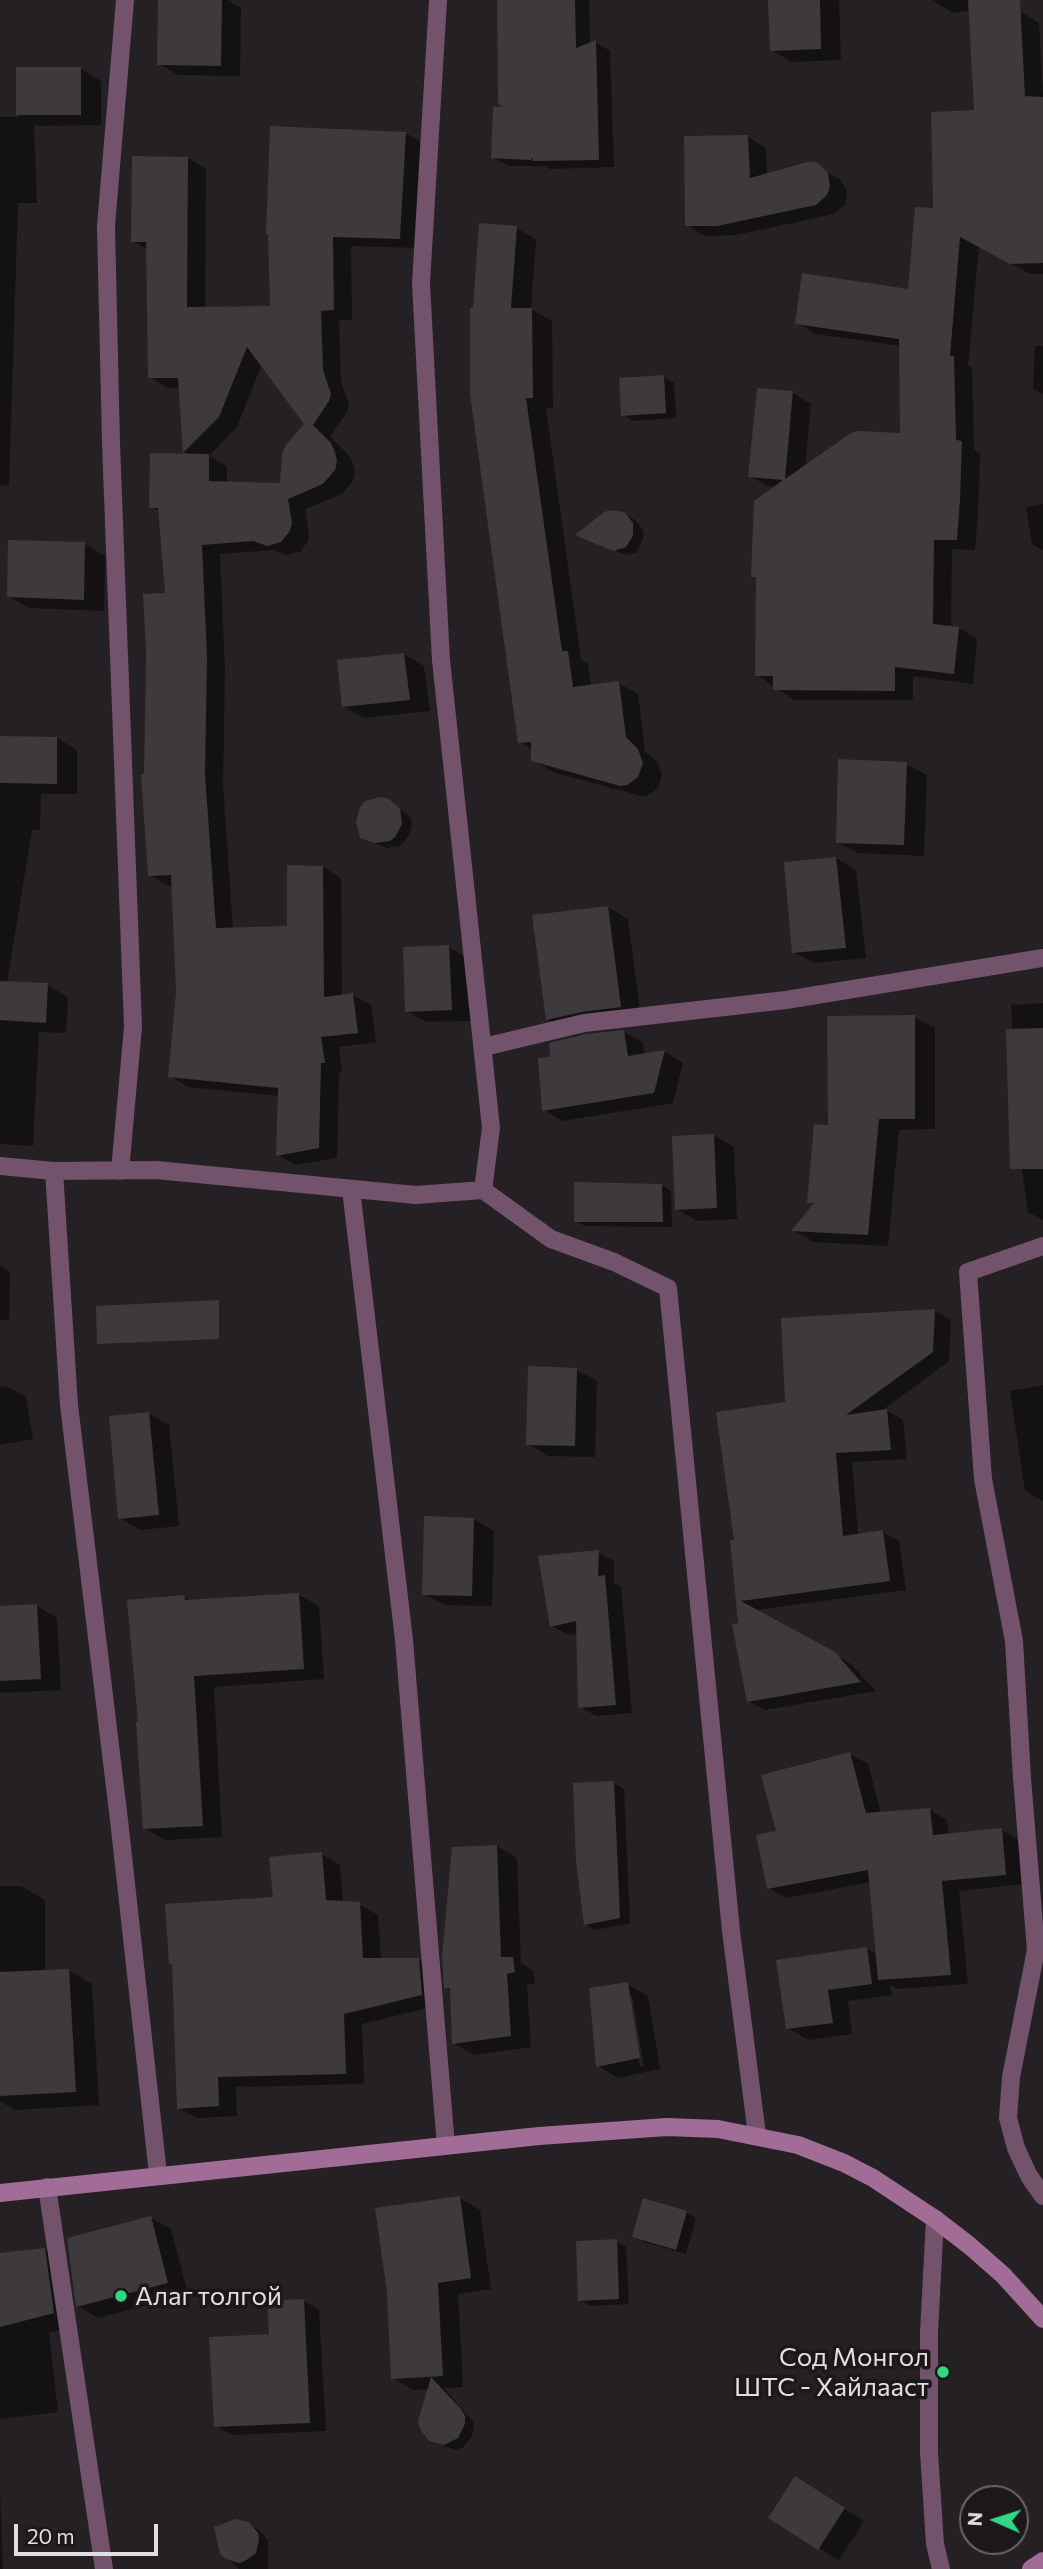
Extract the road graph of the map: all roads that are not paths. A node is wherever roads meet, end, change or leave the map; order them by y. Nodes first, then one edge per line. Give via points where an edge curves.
1 (125, 0) edge
2 (438, 0) edge
3 (1043, 958) edge
4 (484, 1047) junction
5 (0, 1166) edge
6 (54, 1171) junction
7 (120, 1171) junction
8 (351, 1189) junction
9 (483, 1190) junction
10 (1043, 1246) edge
11 (1039, 1948) edge
12 (757, 2135) junction
13 (446, 2146) junction
14 (158, 2174) junction
15 (47, 2187) junction
16 (0, 2193) edge
17 (1043, 2196) edge
18 (935, 2220) junction
19 (1043, 2319) edge
20 (1043, 2561) edge
21 (104, 2569) edge
22 (941, 2569) edge
23 (1031, 2569) edge

1 - 7 street via 107,226 133,1027
2 - 4 street via 421,283 441,660
3 - 4 street via 786,1000 584,1023
4 - 9 street via 491,1128
5 - 6 street
6 - 7 street
6 - 14 street via 69,1405
7 - 8 street via 156,1170
8 - 9 street via 416,1195
8 - 13 street via 404,1640
9 - 12 street via 551,1239 668,1287 731,1931
10 - 11 street via 968,1272 983,1479 1014,1640 1021,1778
11 - 17 street via 1011,2077 1009,2118 1016,2148
12 - 13 main road via 667,2127
12 - 18 main road via 844,2163
13 - 14 main road
14 - 15 main road
15 - 16 main road
15 - 21 street
18 - 19 main road via 1003,2275
18 - 22 street via 929,2452
20 - 23 main road

